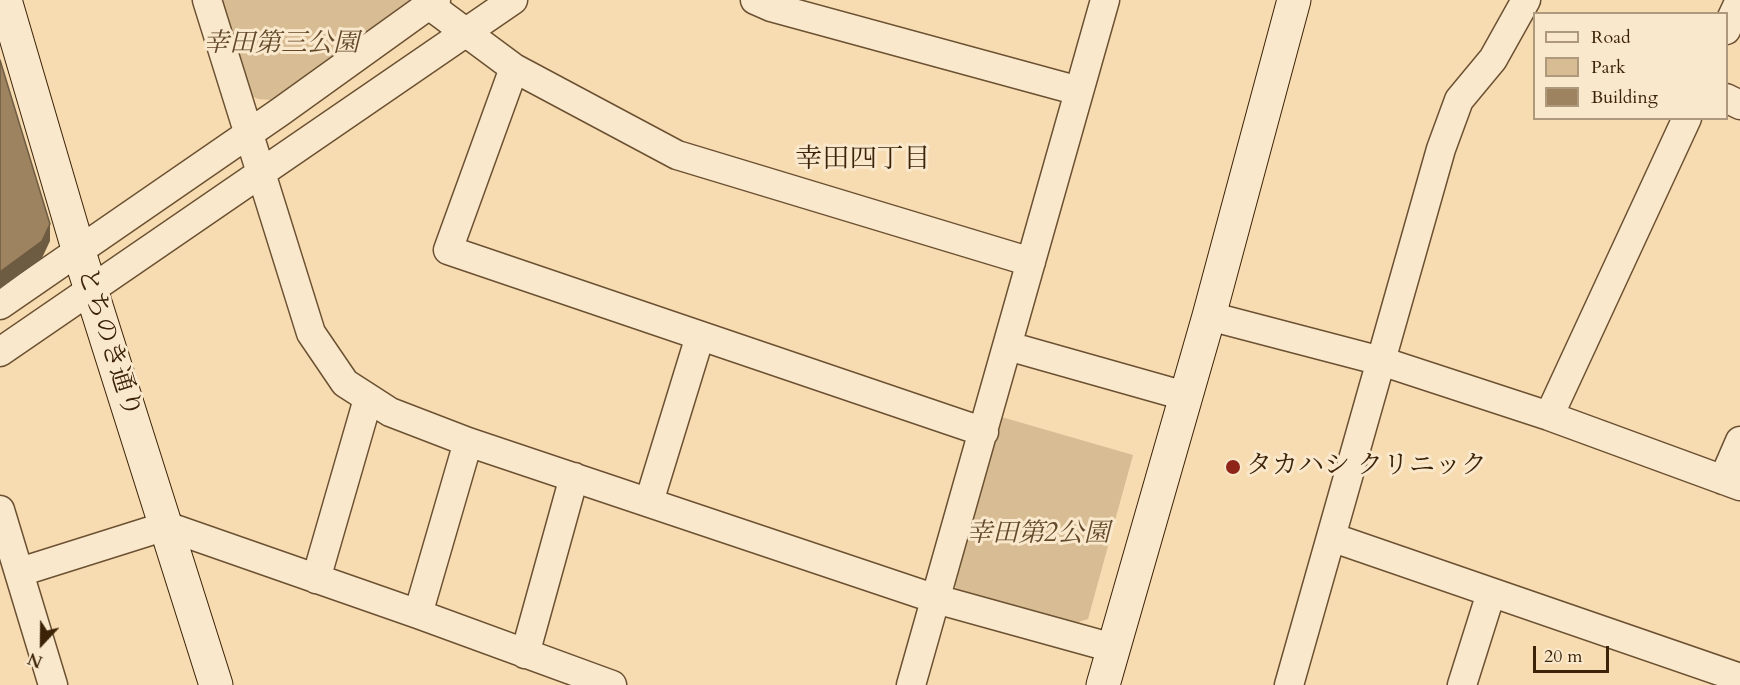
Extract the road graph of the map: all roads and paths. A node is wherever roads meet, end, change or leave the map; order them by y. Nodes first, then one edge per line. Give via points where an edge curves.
1 (5, 0) edge
2 (207, 0) edge
3 (513, 0) edge
4 (755, 0) edge
5 (1105, 0) edge
6 (1294, 0) edge
7 (1526, 0) edge
8 (1740, 0) edge
9 (433, 2) edge
10 (1728, 26) edge
11 (466, 32) junction
12 (514, 68) junction
13 (1079, 91) junction
14 (1686, 120) edge
15 (249, 134) junction
16 (261, 172) junction
17 (79, 252) junction
18 (1031, 262) junction
19 (92, 288) junction
20 (0, 305) edge
21 (1209, 316) junction
22 (700, 336) junction
23 (1008, 346) junction
24 (0, 352) edge
25 (1381, 361) junction
26 (1185, 396) junction
27 (368, 399) junction
28 (1549, 416) junction
29 (984, 432) junction
30 (1740, 441) edge
31 (468, 442) junction
32 (574, 477) junction
33 (1731, 483) edge
34 (649, 502) junction
35 (0, 510) edge
36 (166, 526) junction
37 (1331, 537) junction
38 (20, 572) junction
39 (316, 579) junction
40 (1491, 592) junction
41 (936, 599) junction
42 (418, 614) junction
43 (1113, 648) junction
44 (525, 654) junction
45 (1740, 678) edge
46 (53, 685) edge
47 (216, 685) edge
48 (612, 685) edge
49 (911, 685) edge
50 (1103, 685) edge
51 (1289, 685) edge
52 (1462, 685) edge

1 - 17 street, とちのき通り
2 - 15 street
3 - 11 street
4 - 13 street
5 - 13 street
6 - 21 street
7 - 25 street via 1493,58 1459,100 1441,149
8 - 10 street
9 - 11 street
9 - 15 street
11 - 12 street
11 - 16 street
12 - 18 street via 677,154
12 - 22 street via 448,250
13 - 18 street
14 - 28 street
15 - 16 street
15 - 17 street
16 - 19 street
16 - 27 street via 311,333 345,383
17 - 19 street, とちのき通り
17 - 20 street
18 - 23 street
19 - 24 street
19 - 36 street, とちのき通り
21 - 25 street
21 - 26 street
22 - 29 street
22 - 34 street
23 - 26 street
23 - 29 street
25 - 28 street
25 - 37 street
26 - 43 street
27 - 31 street via 390,412
27 - 39 street
28 - 33 street
29 - 41 street
30 - 33 street
31 - 32 street
31 - 42 street
32 - 34 street
32 - 44 street
34 - 41 street
35 - 38 street
36 - 38 street
36 - 39 street
36 - 47 street, とちのき通り
37 - 40 street
37 - 51 street
38 - 46 street
39 - 42 street
40 - 45 street
40 - 52 street
41 - 43 street
41 - 49 street
42 - 44 street
43 - 50 street
44 - 48 street

